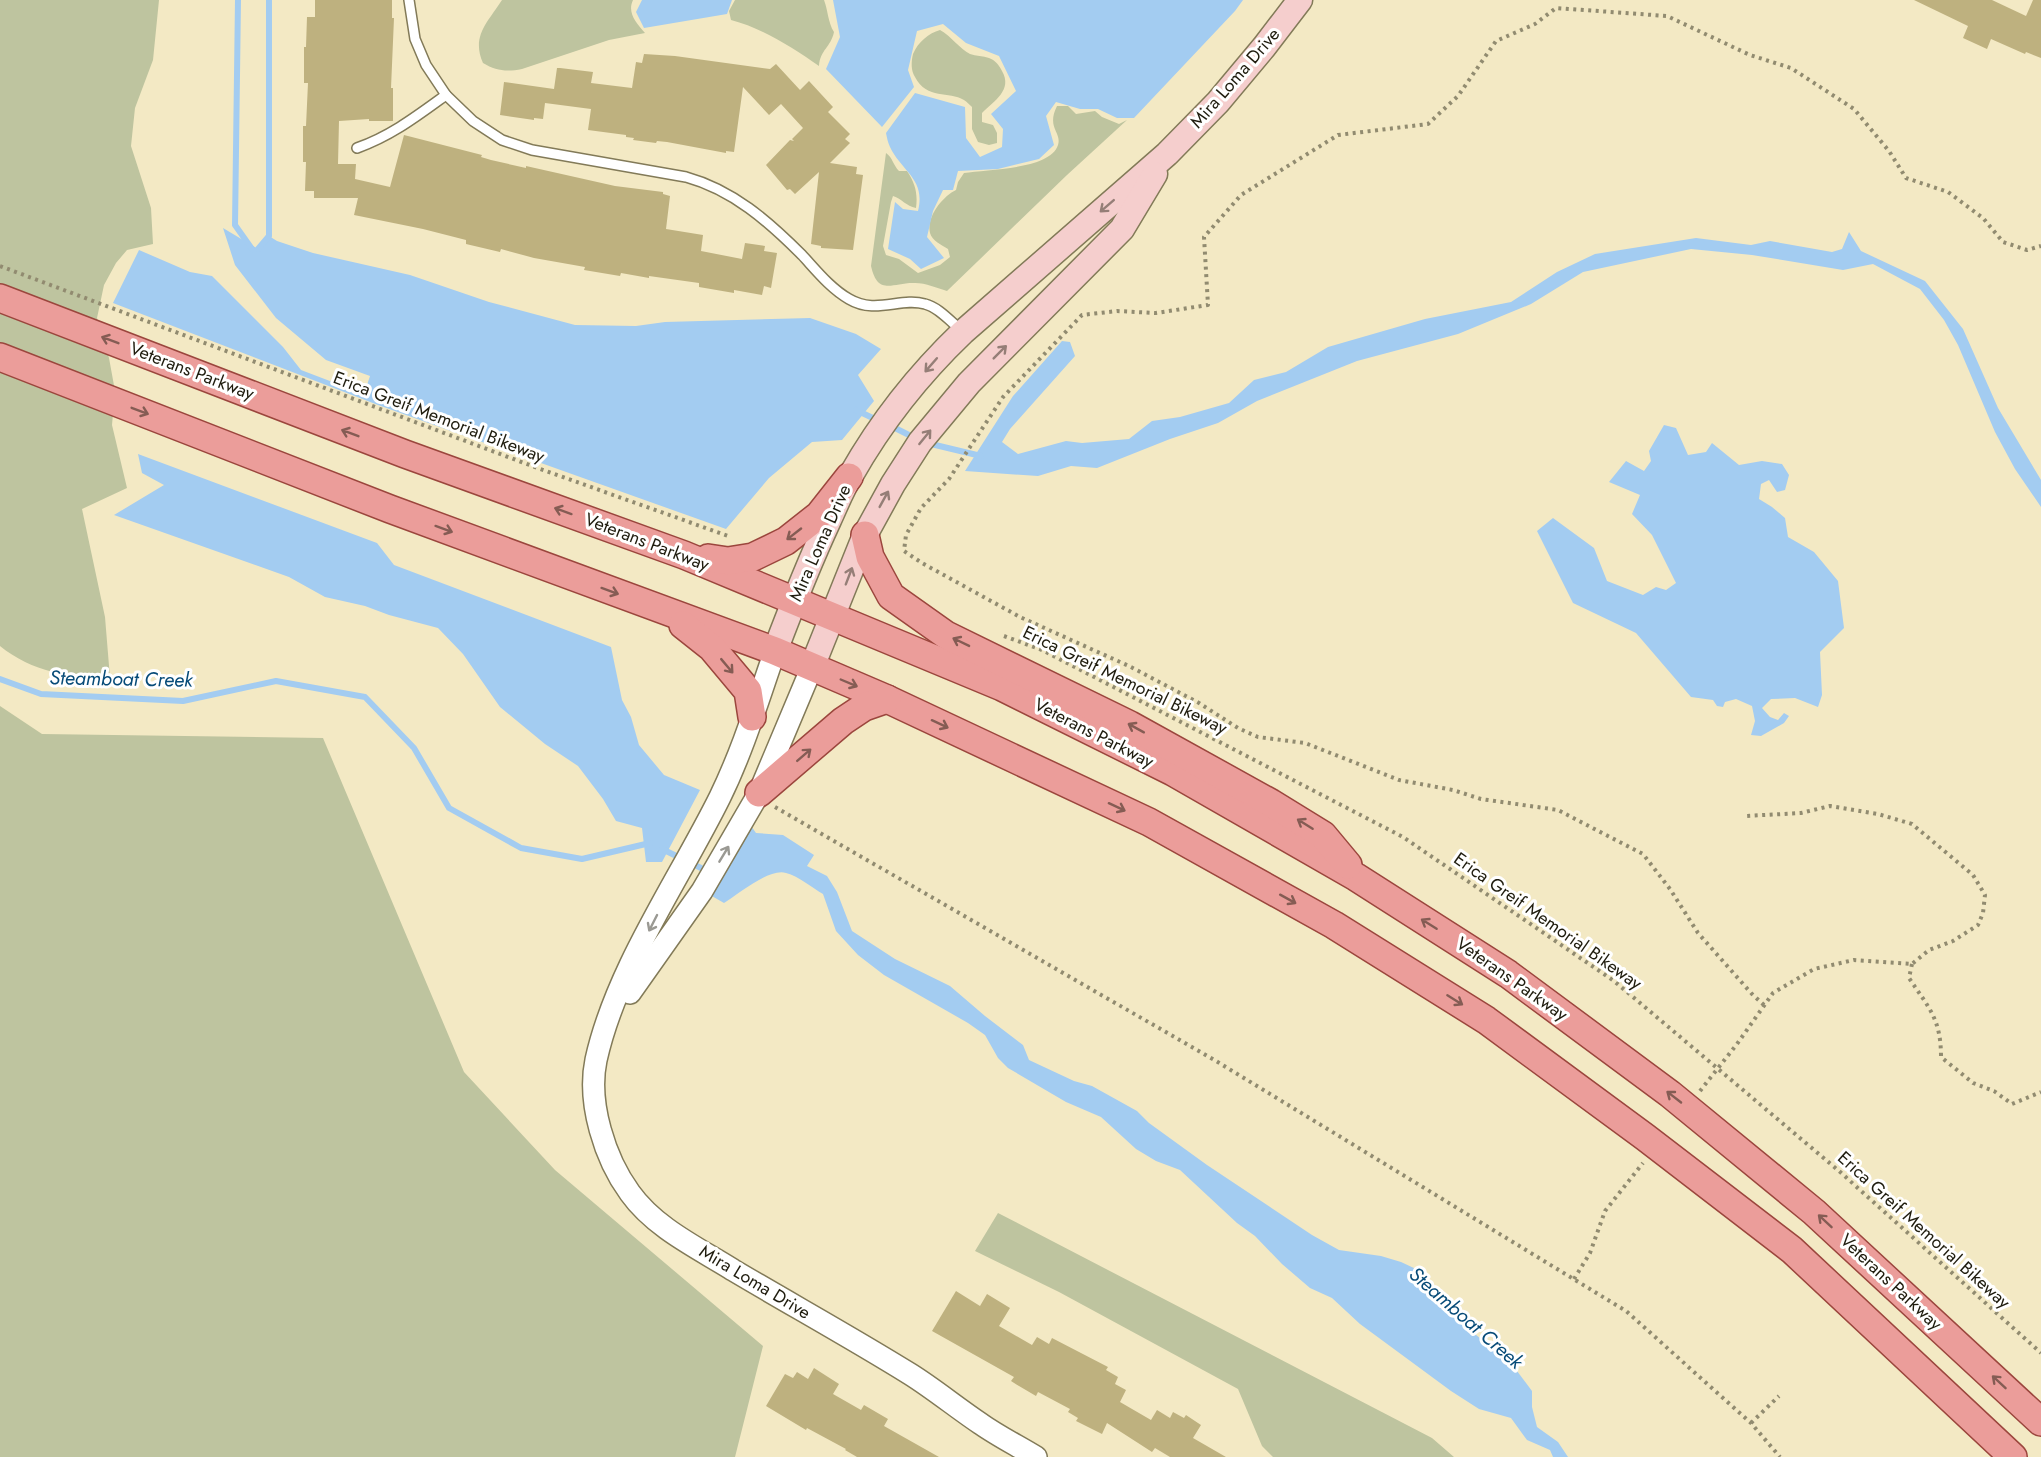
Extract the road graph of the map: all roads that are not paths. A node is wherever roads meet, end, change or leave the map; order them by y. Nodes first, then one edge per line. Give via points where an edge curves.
1 (409, 0) edge
2 (1300, 0) edge
3 (446, 95) junction
4 (357, 148) dead end
5 (1167, 154) junction
6 (10, 302) edge
7 (963, 332) junction
8 (0, 357) edge
9 (849, 477) junction
10 (865, 535) junction
11 (684, 555) junction
12 (794, 600) junction
13 (669, 612) junction
14 (833, 617) junction
15 (775, 651) junction
16 (812, 667) junction
17 (887, 699) junction
18 (752, 717) junction
19 (767, 800) junction
20 (1361, 880) junction
21 (607, 1025) junction
22 (2041, 1422) edge
23 (1036, 1457) edge
24 (2013, 1457) edge

1 - 3 lane via 415,39
2 - 5 main road, Mira Loma Drive via 1264,48
3 - 4 lane via 395,132
3 - 7 lane via 473,121 502,140 532,150 708,183 732,196 780,233 850,300 882,307 925,303
5 -> 7 main road, Mira Loma Drive
10 -> 5 main road, Mira Loma Drive via 920,441 969,383 1122,229
11 -> 6 main road, Veterans Parkway via 405,454
7 -> 9 main road, Mira Loma Drive via 901,402
8 -> 13 main road via 390,509
9 -> 11 main road via 819,515 786,540 753,557 728,561
9 - 12 main road, Mira Loma Drive
14 -> 10 main road, Mira Loma Drive
20 -> 10 main road via 1323,835 1271,803 1130,725 946,635 891,596 870,557
11 - 12 main road, Veterans Parkway
12 - 14 main road, Veterans Parkway
12 - 15 main road, Mira Loma Drive
13 - 15 main road
13 -> 18 main road via 712,648 747,691
14 - 16 main road, Mira Loma Drive
14 - 20 main road, Veterans Parkway via 1002,687 1173,772
15 - 16 main road
15 - 18 street, Mira Loma Drive
16 -> 17 main road
16 - 19 street, Mira Loma Drive
19 -> 17 main road via 843,721 864,707
17 -> 24 main road via 1149,822 1334,925 1486,1020 1792,1250
18 -> 21 street, Mira Loma Drive via 720,797 679,870
21 -> 19 street, Mira Loma Drive via 702,891 746,817
22 -> 20 main road, Veterans Parkway via 1815,1212 1670,1094 1508,974
21 - 23 street, Mira Loma Drive via 595,1063 600,1133 626,1186 653,1219 911,1375 983,1426

